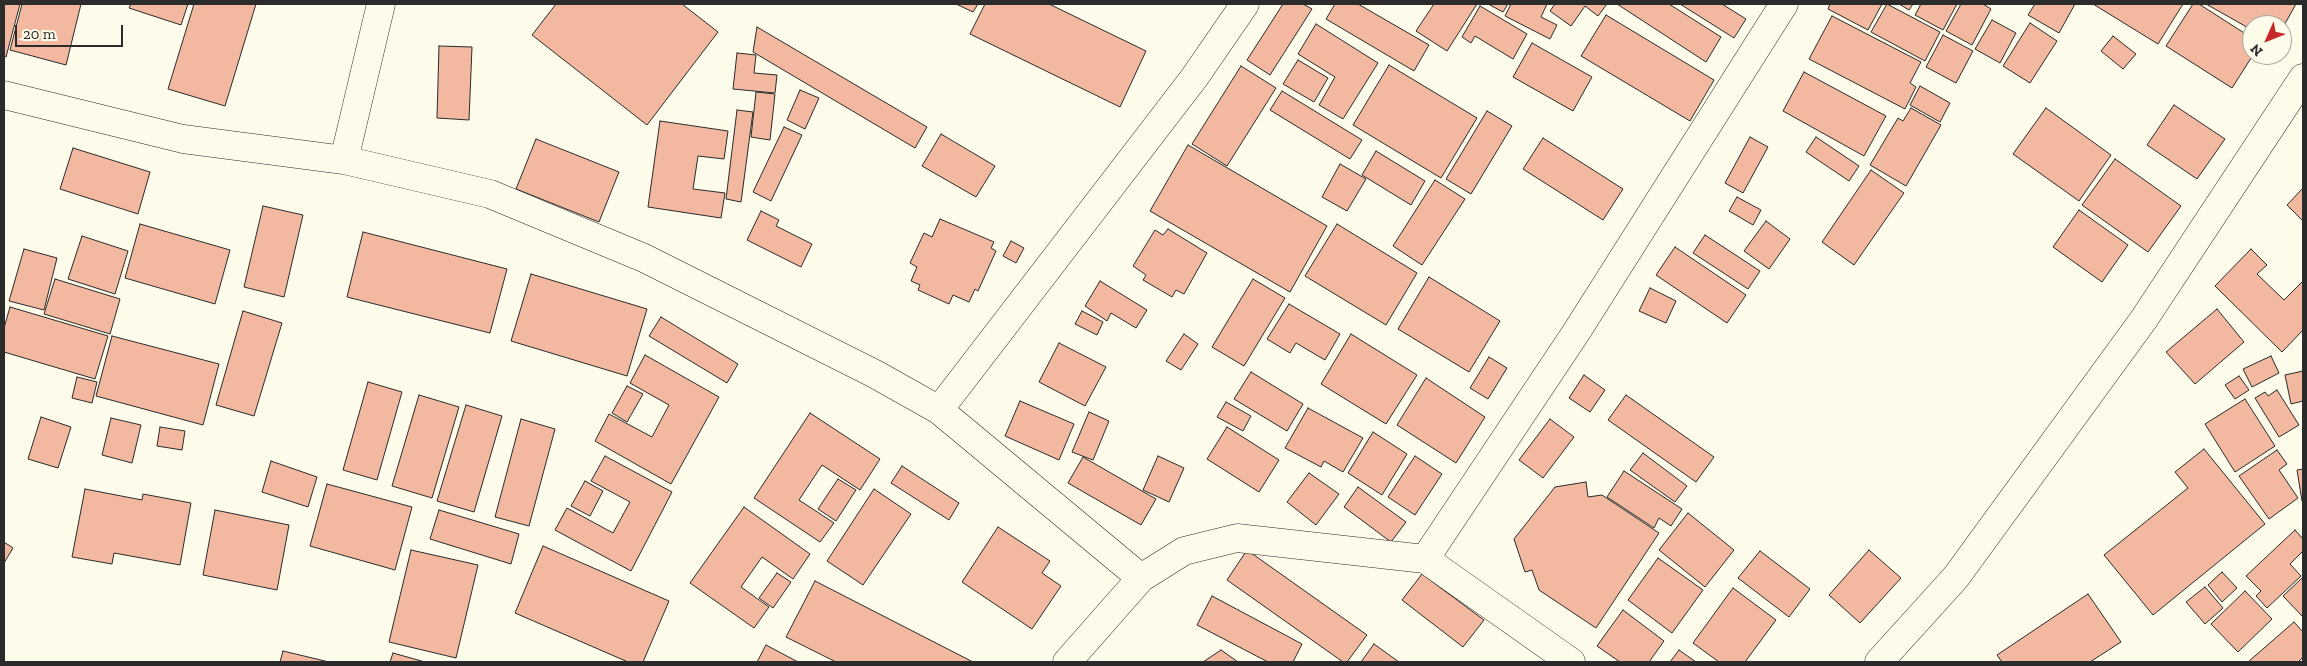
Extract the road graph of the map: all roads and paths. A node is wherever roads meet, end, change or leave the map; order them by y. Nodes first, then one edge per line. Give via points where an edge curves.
1 (381, 4) edge
2 (1245, 4) edge
3 (1784, 4) edge
4 (2303, 78) edge
5 (4, 95) edge
6 (344, 160) junction
7 (939, 410) junction
8 (1425, 559) junction
9 (1142, 578) junction
10 (1067, 662) edge
11 (1571, 662) edge
12 (1879, 662) edge

1 - 6 street
2 - 7 street via 1194,78
3 - 8 street via 1577,331
4 - 12 street via 2144,320 1956,577
5 - 6 street via 183,139
6 - 7 street via 490,194 545,216 653,263 875,374
7 - 9 street
8 - 9 street via 1237,538 1184,551
8 - 11 street
9 - 10 street

